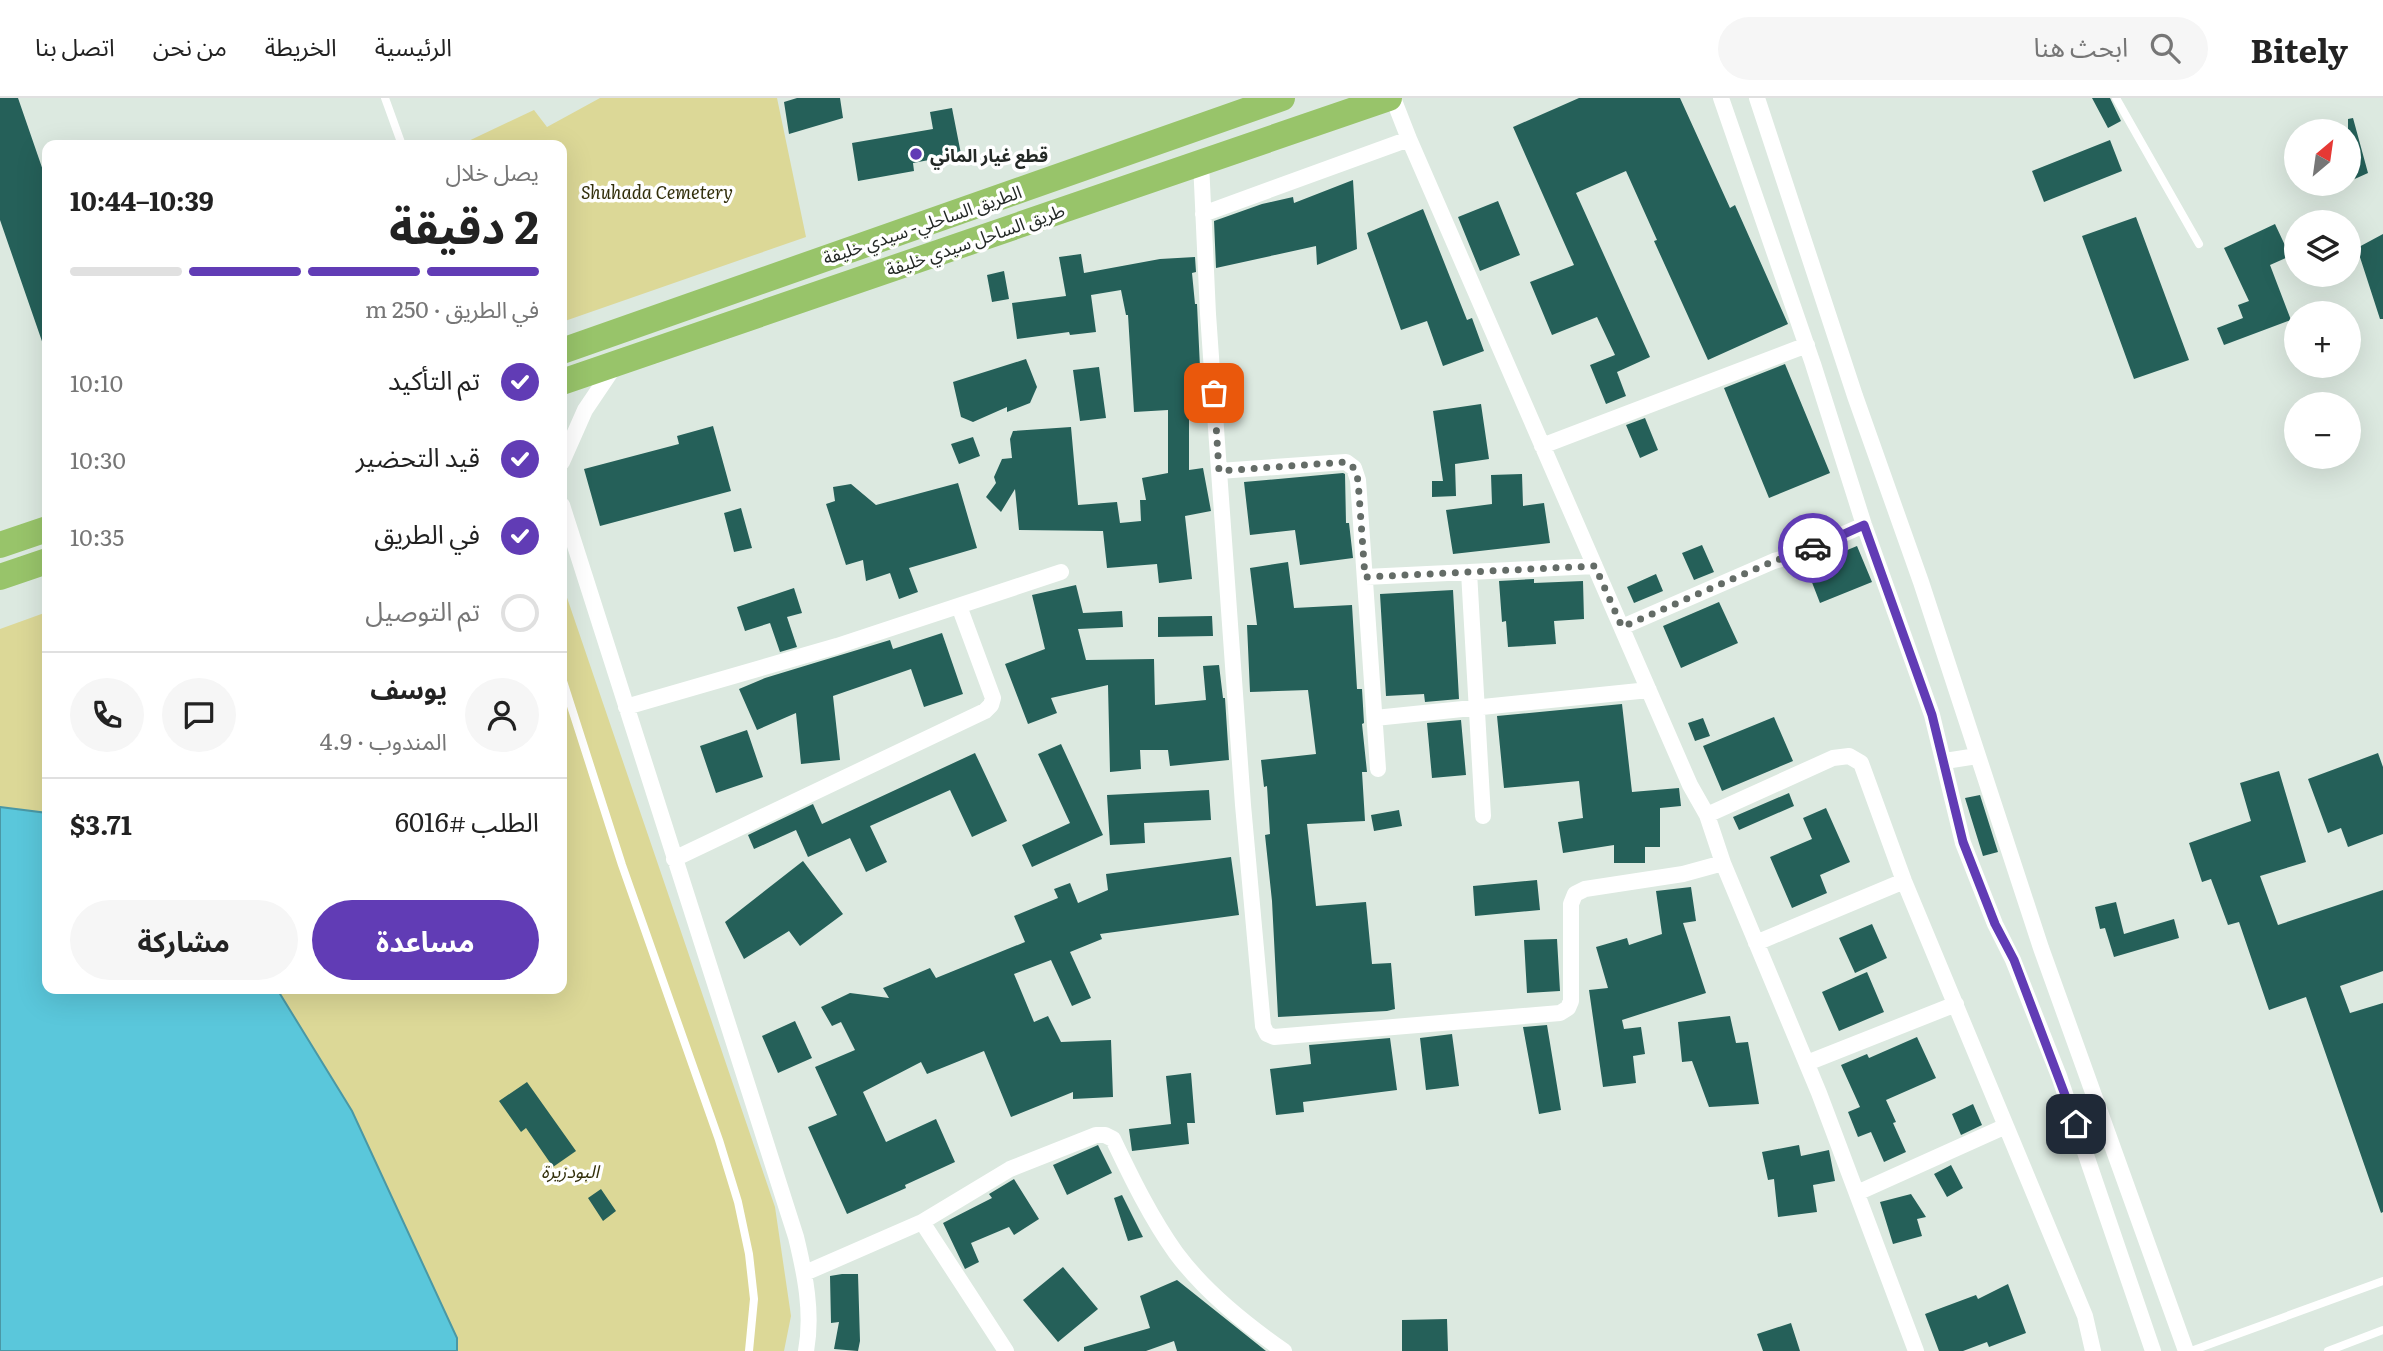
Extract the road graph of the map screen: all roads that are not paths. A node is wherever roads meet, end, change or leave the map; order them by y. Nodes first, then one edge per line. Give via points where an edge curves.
1 (385, 98) edge
2 (1282, 98) edge
3 (1391, 98) edge
4 (1721, 98) edge
5 (1757, 98) edge
6 (2116, 98) edge
7 (1409, 139) junction
8 (400, 140) edge
9 (1201, 162) junction
10 (1203, 214) junction
11 (2199, 244) dead end
12 (1807, 345) junction
13 (567, 349) edge
14 (617, 362) junction
15 (567, 380) edge
16 (1542, 446) junction
17 (567, 450) edge
18 (1219, 471) junction
19 (567, 521) edge
20 (1864, 525) junction
21 (42, 531) edge
22 (0, 545) edge
23 (42, 563) edge
24 (1595, 566) junction
25 (1061, 572) dead end
26 (1469, 572) junction
27 (0, 577) edge
28 (1365, 577) junction
29 (959, 606) junction
30 (1622, 627) junction
31 (1649, 690) junction
32 (567, 694) edge
33 (626, 707) junction
34 (1476, 707) junction
35 (1375, 718) junction
36 (1977, 756) junction
37 (1945, 761) junction
38 (1378, 769) dead end
39 (1707, 814) junction
40 (1483, 816) dead end
41 (674, 859) junction
42 (1723, 863) junction
43 (1904, 881) junction
44 (1756, 943) junction
45 (2041, 947) junction
46 (2014, 960) junction
47 (1955, 1004) junction
48 (1807, 1063) junction
49 (2007, 1126) junction
50 (1857, 1193) junction
51 (922, 1223) junction
52 (805, 1273) junction
53 (2383, 1281) edge
54 (2383, 1330) edge
55 (749, 1351) edge
56 (806, 1351) edge
57 (1006, 1351) edge
58 (1284, 1351) edge
59 (1916, 1351) edge
60 (2093, 1351) edge
61 (2153, 1351) edge
62 (2186, 1351) edge
63 (2191, 1351) edge
64 (2329, 1351) edge

1 - 8 lane
2 - 13 highway, الطريق الساحلي- سيدي خليفة
3 - 7 street
3 - 9 highway, طريق الساحل سيدي خليفة
4 - 12 street
5 - 36 street
6 - 11 lane
7 - 10 street
7 - 16 street
9 - 10 street
9 - 14 highway, طريق الساحل سيدي خليفة
10 - 18 street
12 - 16 street
12 - 20 street
14 - 15 highway, طريق الساحل سيدي خليفة
14 - 17 street via 584,410
16 - 24 street
18 - 28 street via 1346,462 1358,480
18 - 42 street via 1243,805 1263,1026 1268,1034 1560,1013 1571,1001 1570,904 1575,894
19 - 33 street
20 - 30 street
20 - 37 street
21 - 22 highway
23 - 27 highway
24 - 26 street
24 - 30 street
25 - 29 street
26 - 28 street
26 - 34 street
28 - 35 street
29 - 33 street
29 - 41 street via 993,698 985,711
30 - 31 street
31 - 34 street
31 - 39 street
32 - 55 lane via 738,1202 754,1299
33 - 41 street
34 - 35 street
34 - 40 street
35 - 38 street
36 - 37 street
36 - 45 street
37 - 46 street via 1963,842
39 - 42 street
39 - 43 street via 1833,758 1849,756 1861,764
41 - 52 street
42 - 44 street
43 - 44 street
43 - 47 street
44 - 48 street
45 - 46 street
45 - 62 street
46 - 61 street via 2059,1076
47 - 48 street
47 - 49 street
48 - 50 street
49 - 50 street
49 - 60 street via 2085,1315
50 - 59 street
51 - 52 street
51 - 57 street
51 - 58 street via 1010,1169 1105,1135 1113,1139 1176,1252 1205,1286
52 - 56 street
53 - 63 lane
54 - 64 lane

